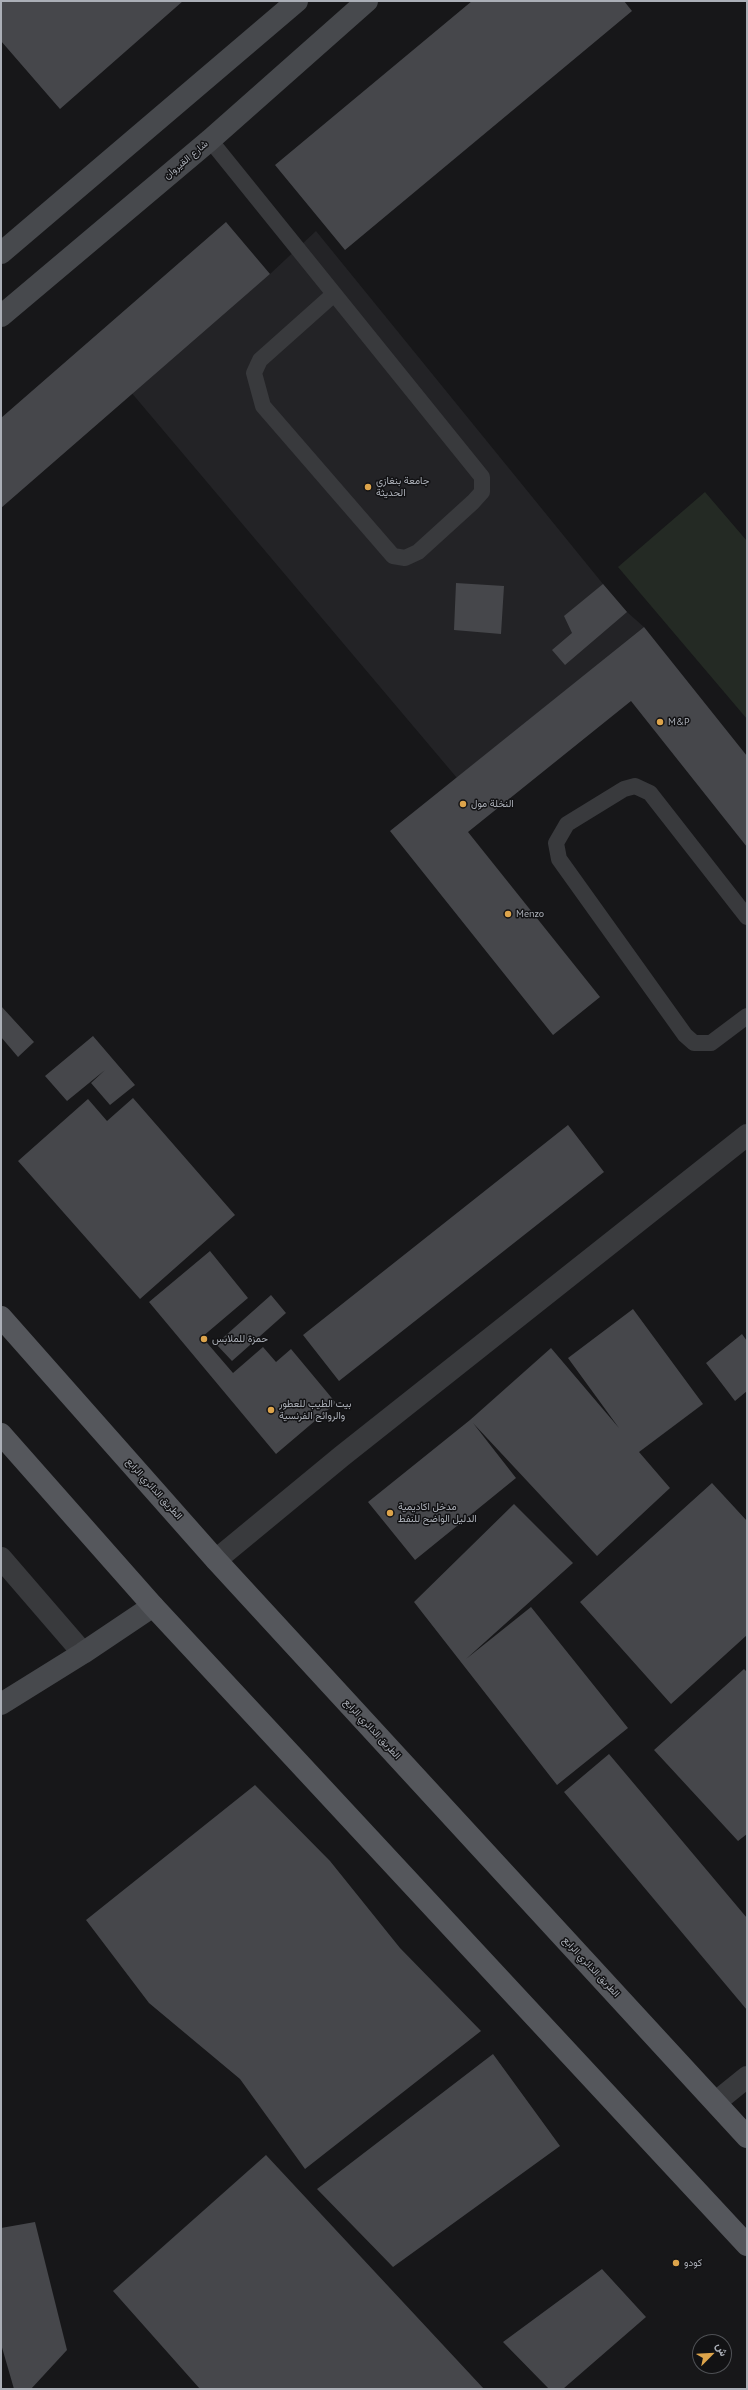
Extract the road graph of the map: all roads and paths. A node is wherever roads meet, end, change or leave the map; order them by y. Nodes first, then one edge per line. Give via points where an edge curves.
1 (297, 1) edge
2 (367, 1) edge
3 (210, 140) junction
4 (1, 253) edge
5 (334, 294) junction
6 (1, 316) edge
7 (747, 917) edge
8 (747, 1016) edge
9 (747, 1135) edge
10 (1, 1317) edge
11 (1, 1434) edge
12 (1, 1558) edge
13 (216, 1560) junction
14 (153, 1606) junction
15 (83, 1653) junction
16 (1, 1704) edge
17 (747, 2077) edge
18 (716, 2102) junction
19 (747, 2137) edge
20 (747, 2245) edge

1 - 4 main road
2 - 3 main road, شارع القيروان
3 - 5 lane
3 - 6 main road, شارع القيروان
5 - 5 lane via 482,477 482,492 473,502 418,552 405,558 393,556 263,406 254,373 260,360
7 - 8 lane via 650,794 635,786 624,789 567,824 556,843 559,859 685,1035 694,1043 711,1042
9 - 13 street via 342,1456
10 - 13 main road, الطريق الدائري الرابع
11 - 14 main road
12 - 15 street
13 - 18 main road, الطريق الدائري الرابع
14 - 15 main road
14 - 20 main road
15 - 16 main road
17 - 18 street
18 - 19 main road, الطريق الدائري الرابع

